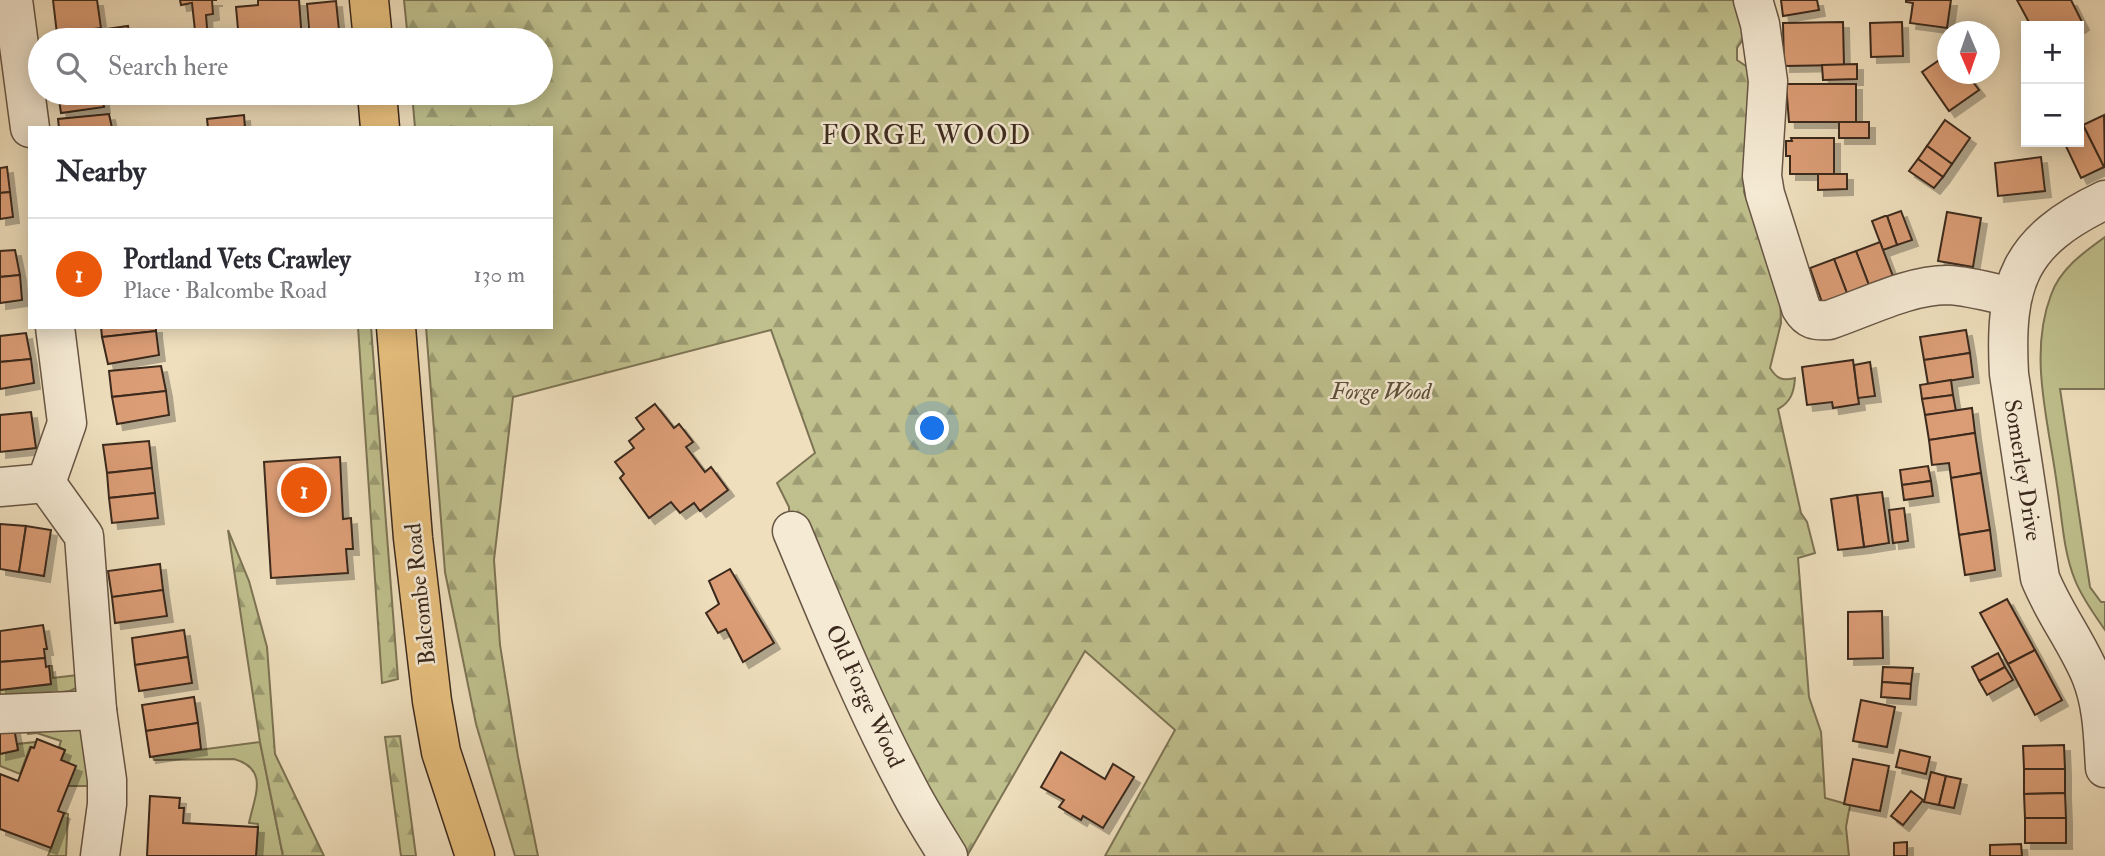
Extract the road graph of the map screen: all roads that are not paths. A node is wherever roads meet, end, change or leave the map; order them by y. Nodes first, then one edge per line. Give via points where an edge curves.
1 (13, 0) edge
2 (369, 0) edge
3 (1753, 0) edge
4 (372, 28) edge
5 (378, 105) edge
6 (20, 124) edge
7 (380, 126) edge
8 (2105, 200) edge
9 (2011, 297) junction
10 (55, 329) edge
11 (396, 329) edge
12 (46, 483) junction
13 (0, 487) edge
14 (792, 531) dead end
15 (97, 710) junction
16 (0, 714) edge
17 (441, 752) junction
18 (2105, 768) edge
19 (100, 856) edge
20 (450, 856) edge
21 (475, 856) edge
22 (948, 856) edge

1 - 6 street
2 - 4 main road
3 - 9 street via 1768,81 1765,194 1806,317 1829,320 1922,287 1973,287
5 - 7 main road
8 - 9 street, Somerley Drive via 2045,240 2029,257
9 - 18 street, Somerley Drive via 2009,374 2040,579 2091,675 2103,726
10 - 12 street via 67,423
11 - 17 main road, Balcombe Road via 413,538
12 - 13 street
12 - 15 street via 84,536
14 - 22 street, Old Forge Wood via 870,710 907,787
15 - 16 street
15 - 19 street via 107,780
17 - 20 main road
17 - 21 main road, Balcombe Road

